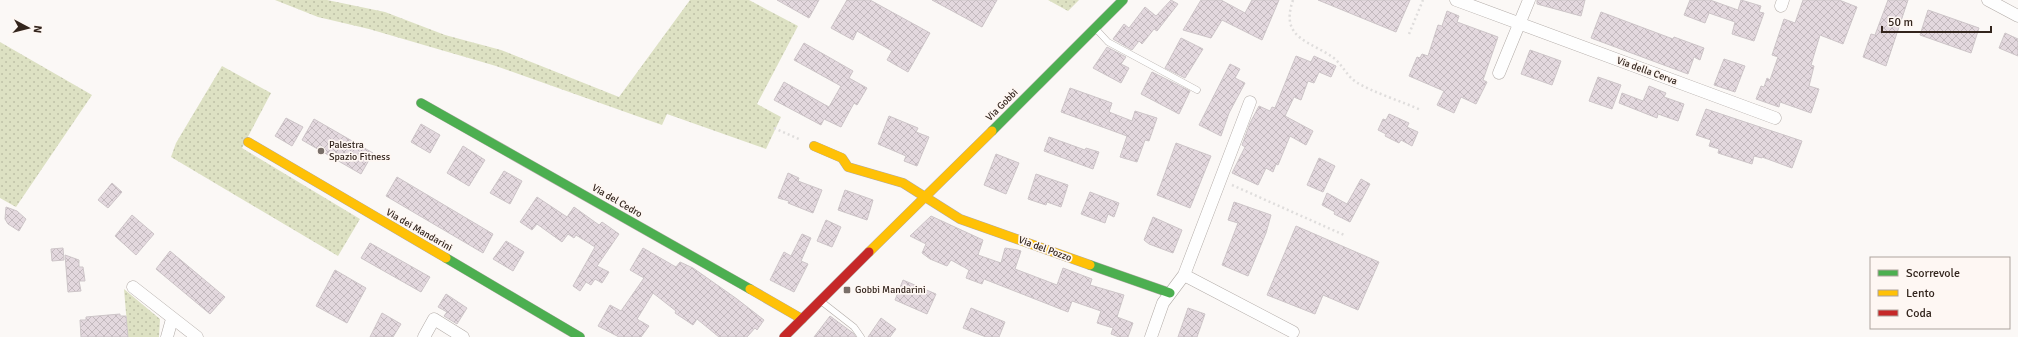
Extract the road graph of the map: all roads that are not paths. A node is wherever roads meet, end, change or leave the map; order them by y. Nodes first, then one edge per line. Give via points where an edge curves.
1 (1123, 0) edge
2 (1456, 0) edge
3 (1529, 0) edge
4 (1988, 0) edge
5 (2017, 14) edge
6 (1519, 23) junction
7 (1095, 28) junction
8 (1499, 73) dead end
9 (1197, 90) dead end
10 (1250, 102) dead end
11 (421, 103) dead end
12 (1775, 118) dead end
13 (248, 142) dead end
14 (814, 146) road end
15 (924, 197) junction
16 (1184, 275) junction
17 (133, 287) dead end
18 (1170, 293) junction
19 (820, 301) junction
20 (172, 319) junction
21 (802, 319) junction
22 (1293, 332) dead end
23 (167, 337) edge
24 (197, 337) edge
25 (424, 337) edge
26 (463, 337) edge
27 (580, 337) edge
28 (784, 337) edge
29 (861, 337) edge
30 (1151, 337) edge

1 - 7 street, Via Gobbi
2 - 6 street, Via della Cerva
3 - 6 street
4 - 5 street
6 - 8 street
6 - 12 street, Via della Cerva
7 - 9 lane via 1108,42
7 - 15 street, Via Gobbi
10 - 16 street
11 - 21 street, Via del Cedro
13 - 27 street, Via dei Mandarini
14 - 15 street via 842,158 848,167 903,183
15 - 18 street, Via del Pozzo via 960,219
15 - 19 street, Via Gobbi
16 - 18 street via 1179,285
16 - 22 street
17 - 20 street
18 - 30 street via 1163,303
19 - 21 street, Via Gobbi
19 - 29 lane via 854,327
20 - 23 street
20 - 24 street
21 - 28 street, Via Gobbi
25 - 26 street via 434,319

